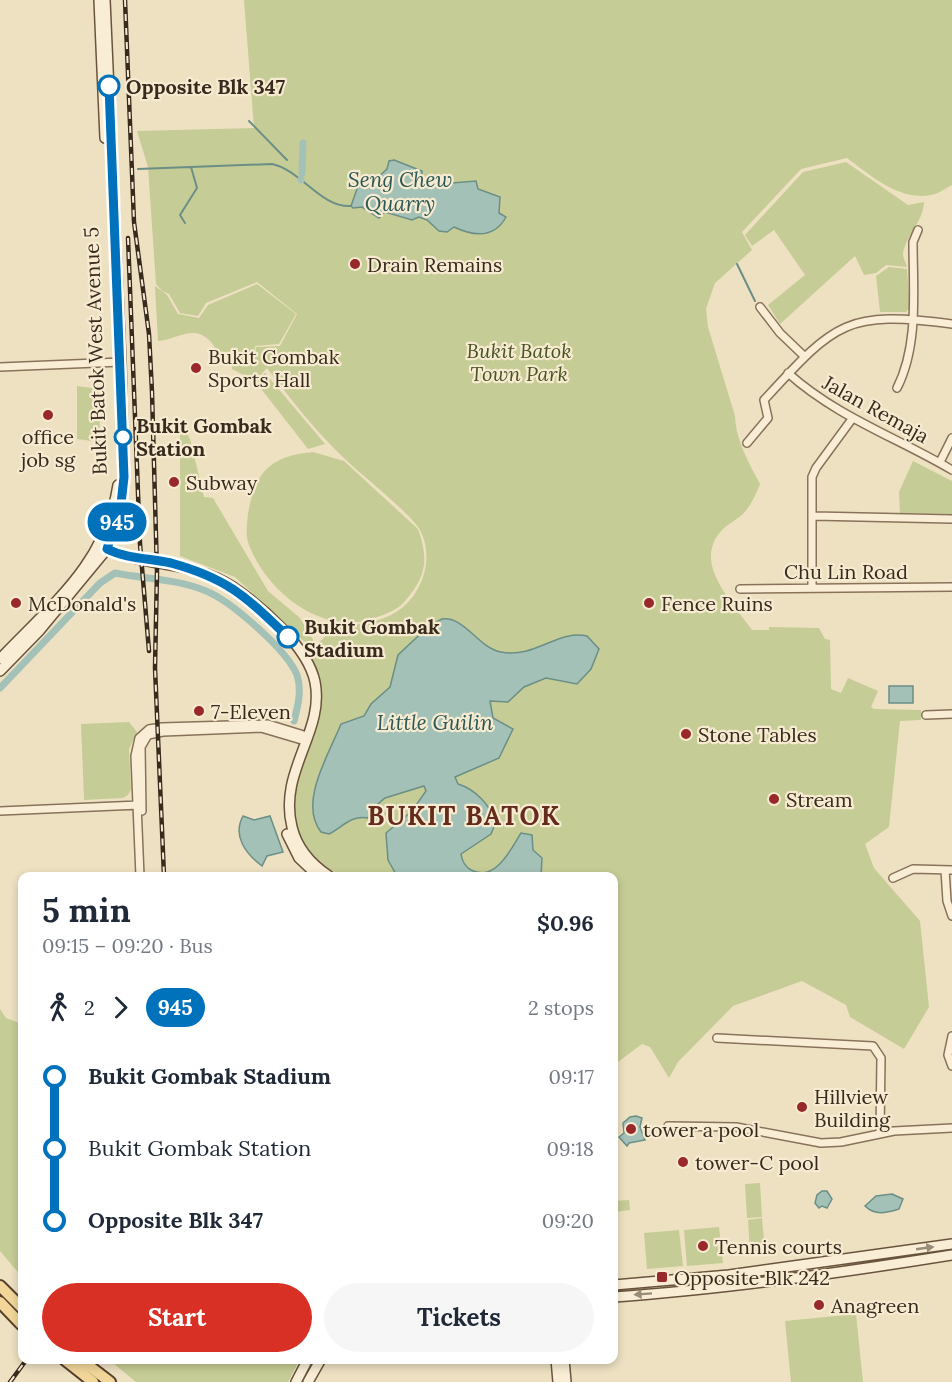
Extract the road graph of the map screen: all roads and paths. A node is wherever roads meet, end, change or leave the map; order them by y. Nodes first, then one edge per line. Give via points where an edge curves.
1 (99, 0) edge
2 (105, 0) edge
3 (918, 230) dead end
4 (760, 307) dead end
5 (913, 319) junction
6 (952, 324) edge
7 (804, 356) junction
8 (117, 362) junction
9 (0, 367) edge
10 (788, 373) junction
11 (897, 388) dead end
12 (852, 419) junction
13 (952, 438) edge
14 (747, 443) dead end
15 (940, 462) junction
16 (952, 470) edge
17 (814, 516) junction
18 (952, 519) edge
19 (102, 549) junction
20 (952, 587) edge
21 (812, 588) junction
22 (740, 590) dead end
23 (0, 659) edge
24 (0, 671) edge
25 (952, 714) edge
26 (926, 715) dead end
27 (304, 738) junction
28 (139, 805) junction
29 (0, 811) edge
30 (949, 870) edge
31 (142, 872) edge
32 (314, 872) edge
33 (325, 872) edge
34 (893, 878) dead end
35 (952, 916) edge
36 (952, 1036) edge
37 (717, 1038) dead end
38 (952, 1066) edge
39 (668, 1126) dead end
40 (952, 1128) edge
41 (880, 1133) junction
42 (952, 1244) edge
43 (952, 1255) edge
44 (618, 1285) edge
45 (0, 1286) edge
46 (618, 1296) edge
47 (0, 1302) edge
48 (18, 1304) edge
49 (18, 1320) edge
50 (70, 1364) edge
51 (87, 1364) edge
52 (305, 1364) edge
53 (318, 1364) edge
54 (556, 1364) edge
55 (564, 1364) edge
56 (93, 1382) edge
57 (110, 1382) edge
58 (296, 1382) edge
59 (308, 1382) edge
60 (558, 1382) edge
61 (566, 1382) edge

1 - 8 street, Bukit Batok West Avenue 5
2 - 8 street, Bukit Batok West Avenue 5
3 - 5 street via 913,242
4 - 7 street
5 - 6 street
5 - 7 street via 876,318 846,325
5 - 11 street
7 - 10 street
8 - 9 street
8 - 19 street, Bukit Batok West Avenue 5 via 123,488
10 - 12 street, Jalan Remaja via 815,397
10 - 14 street via 764,400 768,418
12 - 15 street, Jalan Remaja
12 - 17 street via 816,468 811,486
13 - 15 street
15 - 16 street, Jalan Remaja
17 - 18 street
17 - 21 street
19 - 23 street, Bukit Batok West Avenue 5
19 - 24 street, Bukit Batok West Avenue 5 via 40,630
19 - 27 street via 185,567 222,581 241,593 290,638 303,654 314,679 315,713
20 - 21 street, Chu Lin Road
21 - 22 street, Chu Lin Road
25 - 26 street
27 - 28 street via 261,728 148,735 141,747
27 - 32 street via 284,787 285,822 295,852
27 - 33 street via 291,780 289,816 303,852
28 - 29 street
28 - 31 street
30 - 34 street via 913,869
30 - 35 street via 947,901
36 - 38 street via 948,1055
37 - 41 street via 873,1046 881,1058
39 - 41 street via 736,1127 821,1143
40 - 41 street
44 -> 42 street via 729,1275
43 -> 46 street via 827,1274
45 - 48 main road
47 - 49 main road
50 - 56 main road
51 - 57 main road
52 - 58 street
53 - 59 street
54 - 60 street
55 - 61 street

